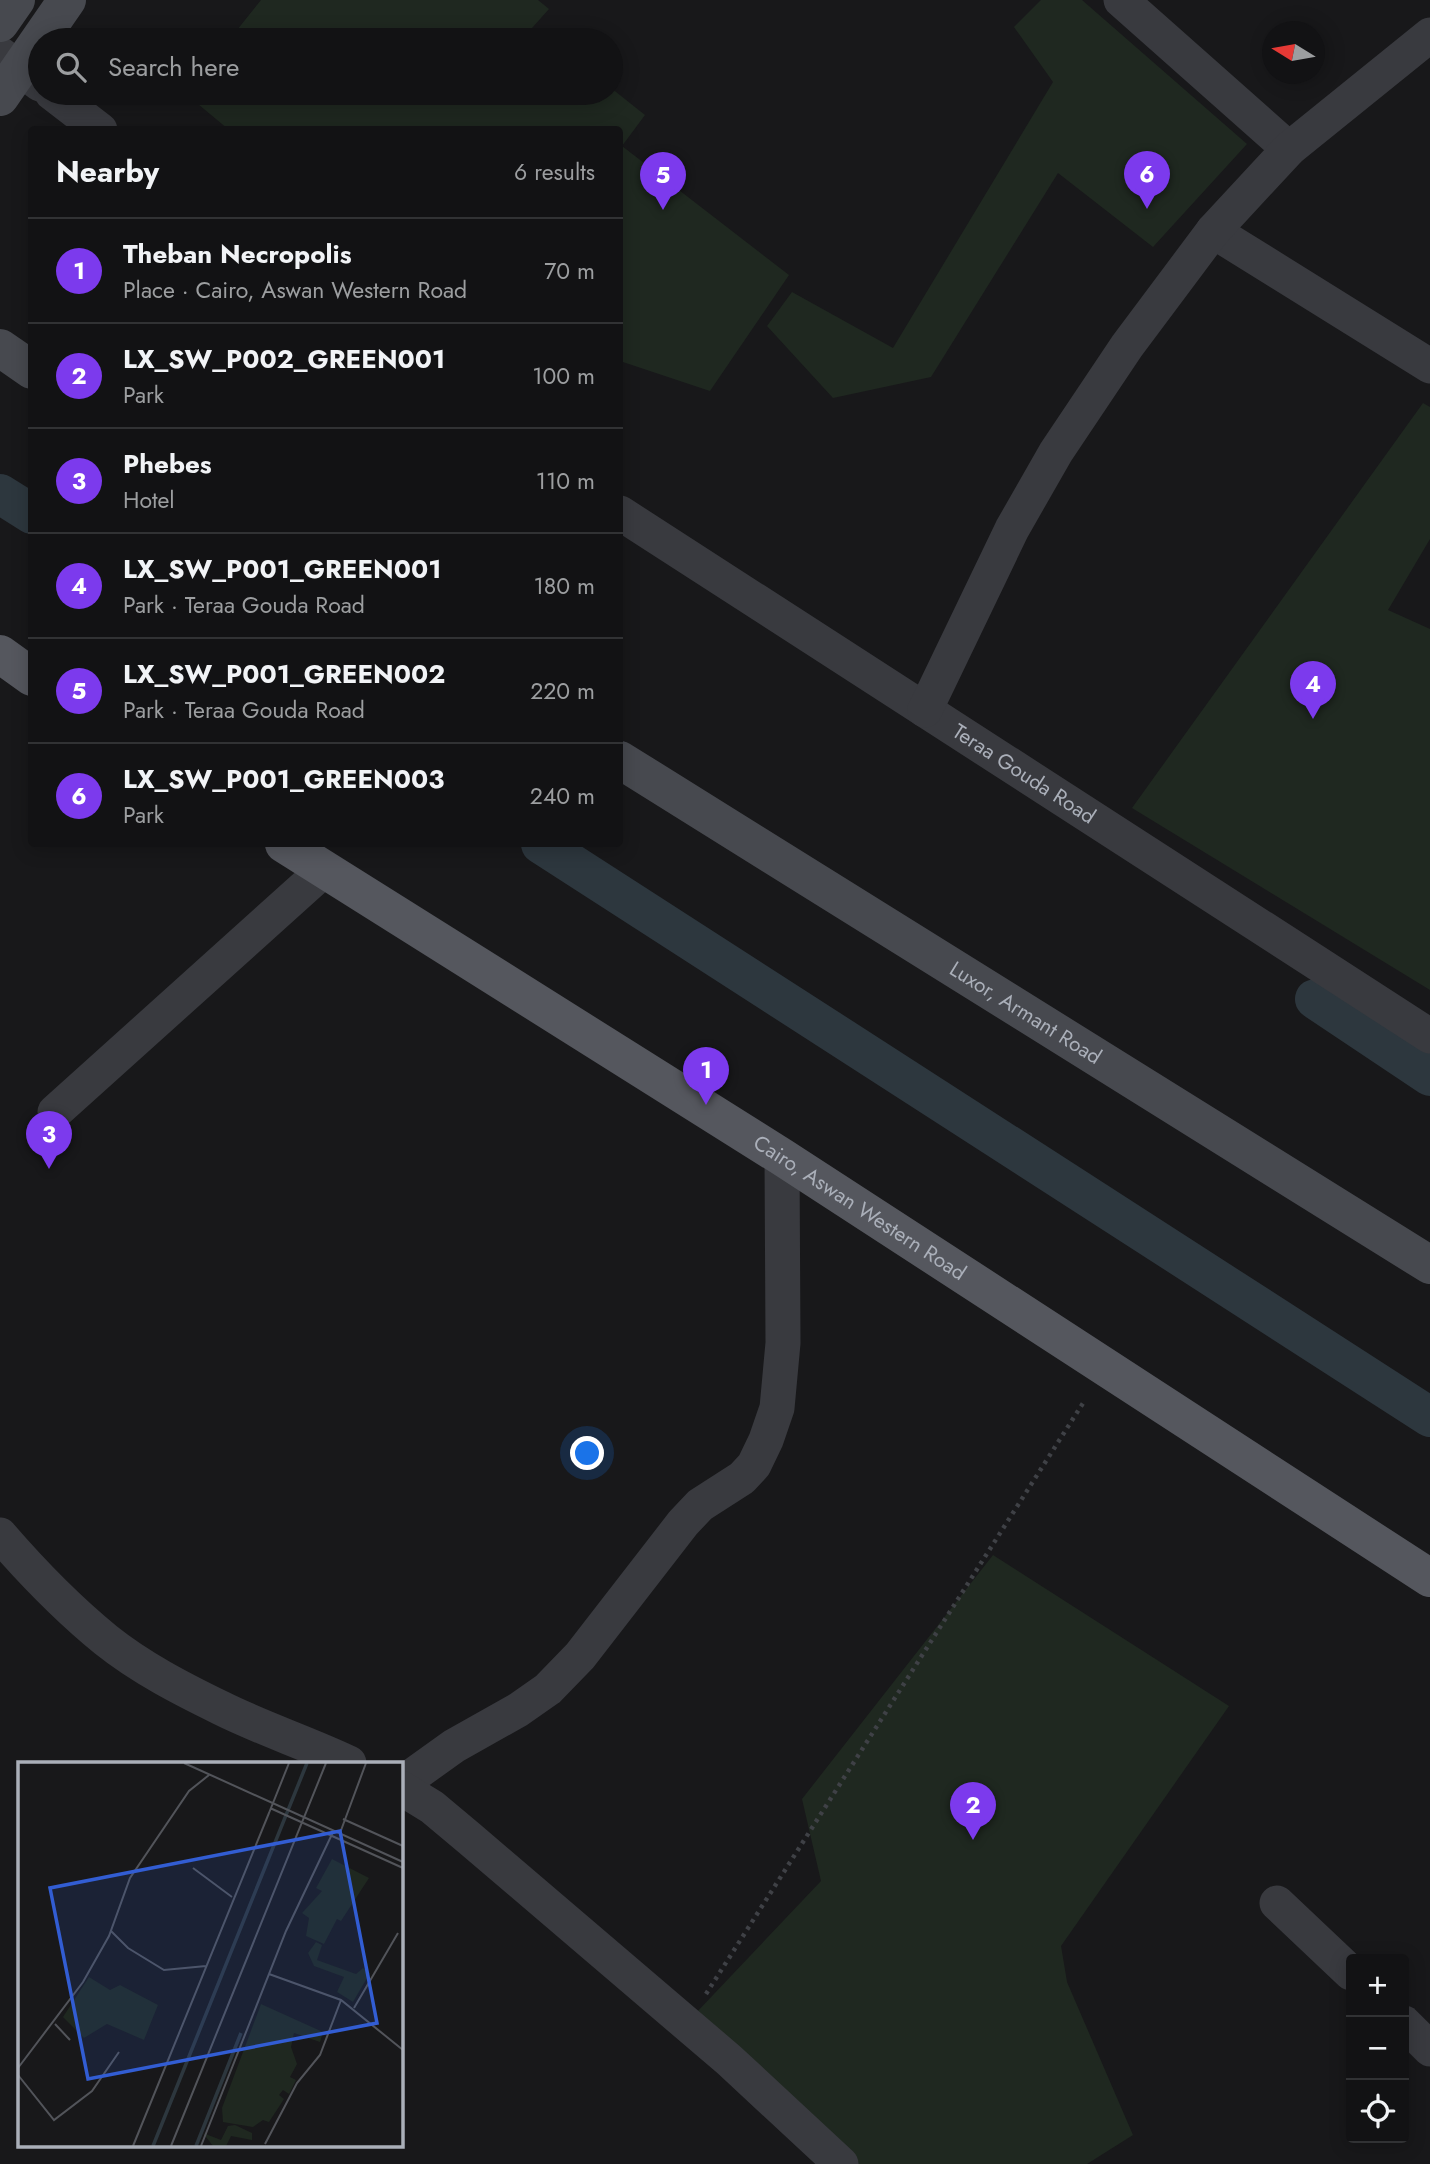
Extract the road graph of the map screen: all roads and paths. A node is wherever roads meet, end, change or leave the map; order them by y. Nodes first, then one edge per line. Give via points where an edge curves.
1 (15, 0) edge
2 (66, 0) edge
3 (1121, 0) edge
4 (0, 23) edge
5 (47, 28) edge
6 (1430, 35) edge
7 (28, 56) edge
8 (15, 75) edge
9 (68, 105) edge
10 (95, 126) edge
11 (1289, 149) junction
12 (1213, 231) junction
13 (0, 348) edge
14 (1430, 366) edge
15 (28, 367) edge
16 (623, 515) edge
17 (0, 654) edge
18 (28, 674) edge
19 (925, 710) junction
20 (623, 762) edge
21 (289, 847) edge
22 (325, 869) junction
23 (1430, 1037) edge
24 (55, 1112) dead end
25 (782, 1157) junction
26 (1430, 1265) edge
27 (1106, 1367) junction
28 (0, 1535) edge
29 (1430, 1578) edge
30 (347, 1762) edge
31 (402, 1785) edge
32 (402, 1787) edge
33 (1277, 1903) dead end
34 (1346, 1968) edge
35 (686, 2025) junction
36 (1409, 2028) edge
37 (1430, 2049) edge
38 (841, 2164) edge

1 - 4 street
2 - 5 street
3 - 11 street
6 - 11 street
7 - 8 street
9 - 10 street
11 - 12 street
12 - 14 street
12 - 19 street via 1127,346 1056,452 1012,529
13 - 15 street
16 - 19 street, Teraa Gouda Road
17 - 18 main road
19 - 23 street, Teraa Gouda Road
20 - 26 street, Luxor, Armant Road
21 - 22 main road, Cairo, Aswan Western Road
22 - 24 street
22 - 25 main road, Cairo, Aswan Western Road
25 - 27 main road, Cairo, Aswan Western Road
25 - 31 street via 783,1343 777,1408 754,1465 683,1523 580,1657 548,1689 454,1746
27 - 29 main road, Cairo, Aswan Western Road
27 - 35 path
28 - 30 street via 75,1612 139,1662 224,1710
32 - 35 street via 469,1838
33 - 34 street
35 - 38 street
36 - 37 street

